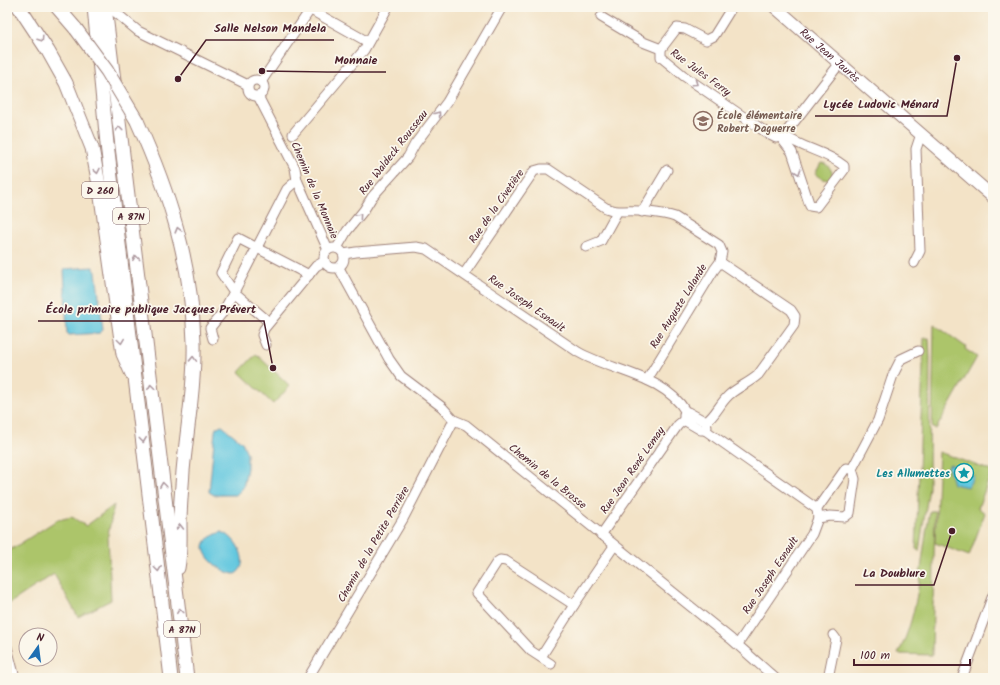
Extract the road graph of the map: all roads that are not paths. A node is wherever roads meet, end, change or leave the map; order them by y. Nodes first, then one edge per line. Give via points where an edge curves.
1 (19, 7) edge
2 (56, 7) edge
3 (94, 7) edge
4 (105, 7) edge
5 (109, 7) edge
6 (388, 7) edge
7 (502, 7) edge
8 (732, 7) edge
9 (775, 7) edge
10 (311, 9) edge
11 (601, 17) dead end
12 (368, 42) junction
13 (661, 49) junction
14 (840, 63) junction
15 (261, 82) junction
16 (248, 85) junction
17 (258, 96) junction
18 (293, 134) dead end
19 (922, 134) junction
20 (782, 136) junction
21 (667, 170) dead end
22 (297, 180) junction
23 (993, 197) edge
24 (617, 212) junction
25 (642, 212) junction
26 (257, 248) junction
27 (586, 248) dead end
28 (336, 251) junction
29 (324, 261) junction
30 (720, 262) junction
31 (914, 262) dead end
32 (339, 268) junction
33 (464, 274) junction
34 (309, 275) junction
35 (234, 292) junction
36 (269, 322) junction
37 (213, 339) dead end
38 (266, 345) dead end
39 (918, 351) dead end
40 (647, 380) junction
41 (137, 387) junction
42 (685, 416) junction
43 (454, 420) junction
44 (706, 426) junction
45 (852, 469) junction
46 (817, 513) junction
47 (601, 535) junction
48 (614, 546) junction
49 (176, 579) junction
50 (993, 595) edge
51 (574, 605) junction
52 (832, 635) dead end
53 (738, 644) junction
54 (7, 647) edge
55 (541, 656) junction
56 (551, 664) dead end
57 (15, 678) edge
58 (171, 678) edge
59 (187, 678) edge
60 (308, 678) edge
61 (775, 678) edge
62 (828, 678) edge
63 (962, 678) edge

1 -> 41 highway, D 260 via 48,50 66,83 92,148 123,354
49 -> 2 highway, bridge via 181,553 181,502 193,381 194,342 188,275 174,215 156,161 137,120 76,29
3 - 41 highway, A 87N via 107,144
49 -> 4 highway, A 87N
5 - 16 street via 128,23 158,41
6 - 12 street
28 -> 7 street, Rue Waldeck Rousseau via 372,197 408,157 447,102
8 - 13 street, Rue Jules Ferry via 710,39 703,40 685,29 677,28
9 - 14 main road, Rue Jean Jaurès
10 - 12 street
10 - 15 street
11 - 13 street via 643,42
12 - 18 street
13 -> 20 street, Rue Jules Ferry via 661,57 664,60 770,135
14 - 19 main road, Rue Jean Jaurès
14 - 20 street
15 - 16 street via 254,81
15 - 17 street via 263,91
16 - 17 street via 249,93
17 - 22 street, Chemin de la Monnaie via 295,168
19 - 23 main road, Rue Jean Jaurès
19 - 31 street via 916,149 920,251
20 -> 20 street, Rue Jules Ferry via 792,152 810,206 816,206 844,170 844,166
21 - 25 street
22 - 26 street via 287,189
22 - 28 street, Chemin de la Monnaie
24 - 25 street, Rue de la Civetière
24 - 27 street via 601,240
24 - 33 street, Rue de la Civetière via 606,208 548,169 534,171
25 - 30 street, Rue de la Civetière via 675,217 719,245 722,252
26 - 34 street
26 - 35 street
26 - 35 street via 238,238 221,273
28 - 29 street via 324,255
28 - 32 street via 343,264
28 - 33 street, Rue Joseph Esnault via 416,247 426,249
29 - 32 street via 329,267
29 - 34 street
30 - 40 street, Rue Auguste Lalande
30 - 44 street, Rue Auguste Lalande via 791,310 795,316 794,325 758,375 728,396
32 - 43 street, Chemin de la Brosse via 401,376 442,407
33 - 40 street, Rue Joseph Esnault via 578,352
34 - 36 street
35 - 36 street
35 - 37 street via 210,328
36 - 38 street via 262,335
39 - 45 street, Rue Joseph Esnault via 902,359 893,375 878,420
40 - 42 street, Rue Joseph Esnault via 664,390 682,406
41 -> 58 highway, A 87N
42 - 44 street via 691,412
42 - 47 street, Rue Jean René Lemay
43 - 47 street, Chemin de la Brosse via 466,425
43 - 60 street, Chemin de la Petite Perrière via 403,519
44 - 46 street
45 - 46 street, Rue Joseph Esnault via 846,468
45 - 46 street via 855,479 850,513 845,517
46 - 53 street, Rue Joseph Esnault via 812,534
47 - 48 street, Chemin de la Brosse
48 - 51 street
48 - 53 street, Chemin de la Brosse
59 -> 49 highway, A 87N
50 - 63 street
51 - 55 street
51 - 55 street via 506,561 497,562 478,593 532,651
52 - 62 street via 836,639
53 - 61 street, Chemin de la Brosse
54 - 57 street
55 - 56 street

